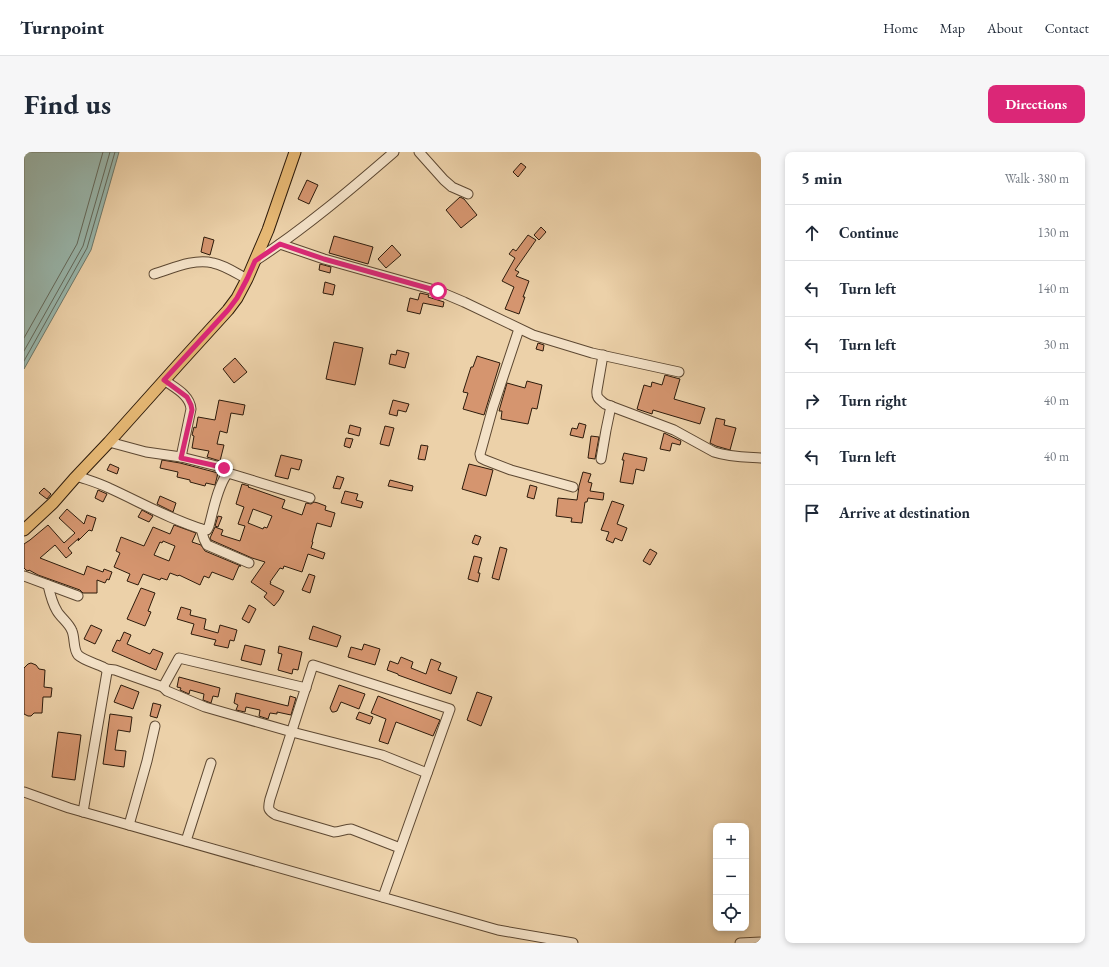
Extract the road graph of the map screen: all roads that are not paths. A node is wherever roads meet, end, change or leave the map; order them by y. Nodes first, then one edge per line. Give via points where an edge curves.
1 (295, 152) edge
2 (394, 152) edge
3 (419, 152) edge
4 (468, 194) dead end
5 (280, 244) junction
6 (255, 261) junction
7 (154, 274) dead end
8 (247, 279) junction
9 (519, 329) junction
10 (603, 355) junction
11 (679, 372) dead end
12 (164, 380) junction
13 (611, 406) junction
14 (109, 442) junction
15 (181, 458) junction
16 (761, 458) edge
17 (601, 459) dead end
18 (228, 473) junction
19 (77, 476) junction
20 (573, 487) dead end
21 (310, 498) dead end
22 (202, 529) junction
23 (24, 530) edge
24 (249, 563) dead end
25 (24, 576) edge
26 (48, 584) junction
27 (78, 596) dead end
28 (106, 669) junction
29 (163, 687) junction
30 (306, 688) junction
31 (155, 726) dead end
32 (292, 732) junction
33 (211, 763) dead end
34 (427, 774) junction
35 (24, 792) edge
36 (83, 812) junction
37 (130, 825) junction
38 (186, 841) junction
39 (400, 848) junction
40 (383, 897) junction
41 (761, 942) edge
42 (573, 943) edge
43 (740, 943) edge

1 - 6 main road
2 - 5 street
3 - 4 street via 452,187
5 - 6 street
5 - 9 street via 438,291
6 - 8 main road
7 - 8 street via 204,262 213,263
8 - 12 main road via 228,310
9 - 10 street via 567,346
9 - 20 street via 493,407 481,458 511,470
10 - 11 street
10 - 13 street via 596,394 598,399
12 - 14 main road
12 - 15 street via 187,397 191,405
13 - 16 street via 674,430 721,455
13 - 17 street
14 - 15 street
14 - 19 main road
15 - 18 street via 224,468
18 - 21 street
18 - 22 street via 224,478 209,526 207,530
19 - 22 street
19 - 23 main road
22 - 24 street via 207,544
25 - 26 street
26 - 27 street
26 - 28 street via 56,610 73,632 78,655
28 - 29 street
28 - 36 street via 107,676
29 - 30 street via 179,658
29 - 32 street via 205,707
30 - 32 street
30 - 34 street via 313,665 450,709
31 - 37 street
32 - 34 street via 382,755
32 - 39 street via 270,799 270,812 334,832 351,828
33 - 38 street
34 - 39 street
35 - 36 street
36 - 37 street
37 - 38 street
38 - 40 street
39 - 40 street
40 - 42 street via 498,930
41 - 43 street

